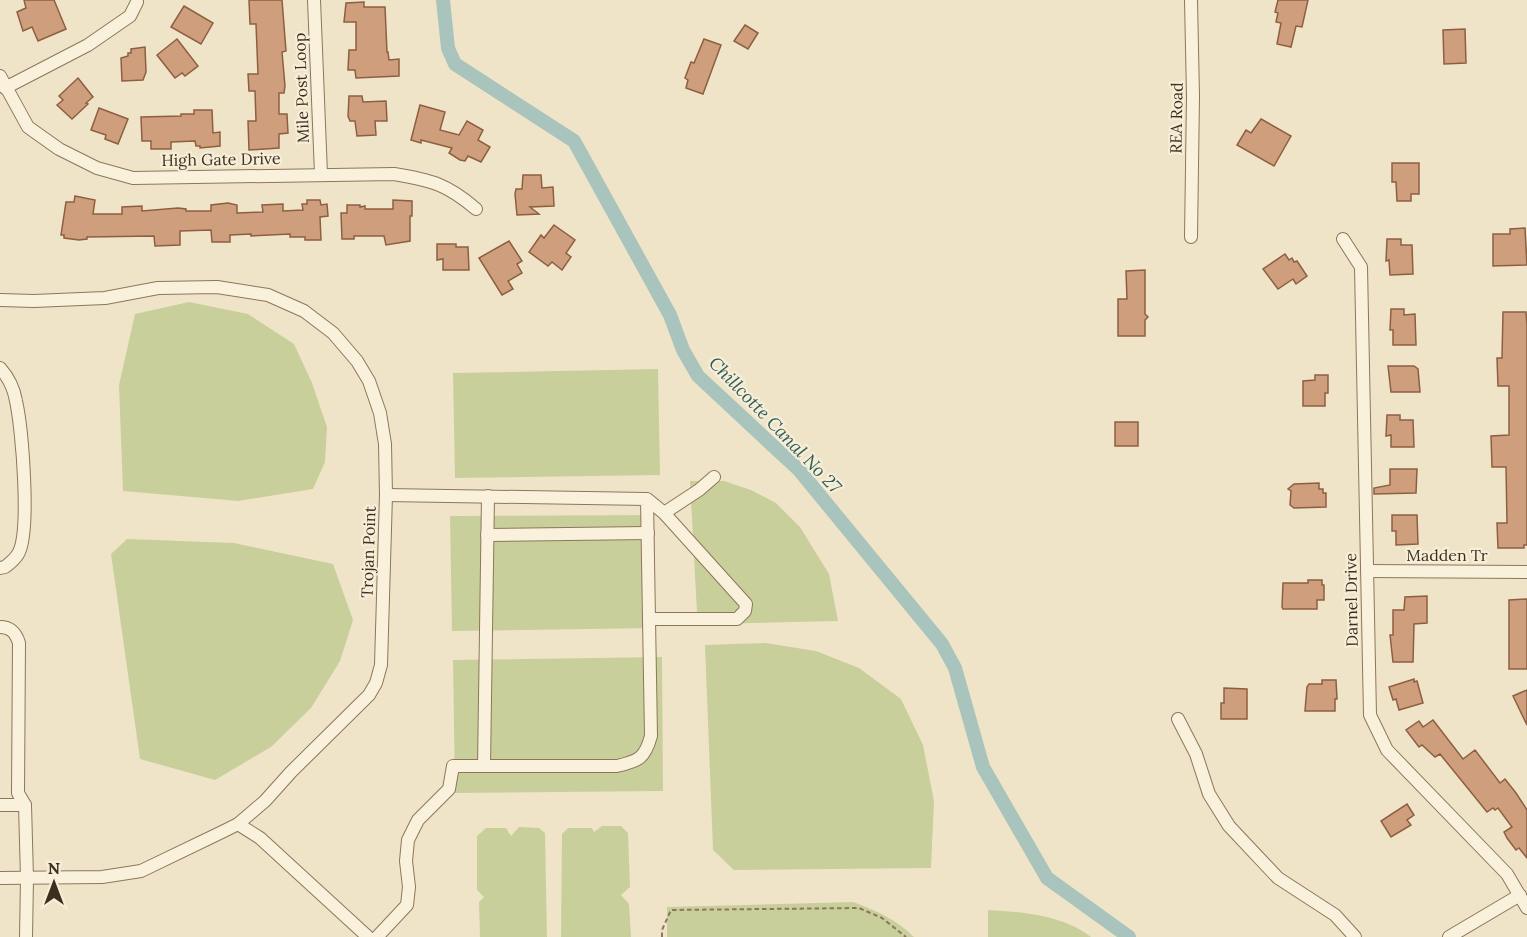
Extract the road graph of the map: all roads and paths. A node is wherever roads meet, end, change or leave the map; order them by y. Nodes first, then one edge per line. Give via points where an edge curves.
1 (314, 0) edge
2 (1191, 0) edge
3 (136, 2) dead end
4 (3, 82) edge
5 (321, 174) junction
6 (476, 209) dead end
7 (1191, 237) dead end
8 (1343, 239) dead end
9 (0, 300) edge
10 (0, 368) edge
11 (714, 477) dead end
12 (386, 495) junction
13 (488, 496) junction
14 (647, 499) junction
15 (664, 513) junction
16 (648, 533) junction
17 (487, 535) junction
18 (0, 568) edge
19 (1367, 571) junction
20 (1527, 572) edge
21 (649, 619) junction
22 (0, 627) edge
23 (1178, 719) dead end
24 (484, 766) junction
25 (0, 805) edge
26 (25, 805) junction
27 (238, 824) junction
28 (0, 878) edge
29 (27, 878) junction
30 (1520, 895) junction
31 (1527, 908) edge
32 (26, 937) edge
33 (368, 937) edge
34 (377, 937) edge
35 (662, 937) edge
36 (906, 937) edge
37 (1355, 937) edge
38 (1449, 937) edge

1 - 5 street, Mile Post Loop
2 - 7 street, REA Road
3 - 4 street via 130,16 88,45
4 - 5 street, High Gate Drive via 28,127 59,149 97,168 133,178
5 - 6 street, High Gate Drive via 394,174 428,179 458,194
8 - 19 street, Darnel Drive via 1361,267
9 - 12 street, Trojan Point via 105,298 158,288 217,287 268,295 304,311 333,333 369,381 385,444
10 - 18 street via 8,376 16,400 24,468 24,535 18,554
11 - 15 street
12 - 13 street
12 - 27 street, Trojan Point via 381,665 376,683 369,695
13 - 14 street
13 - 17 street
14 - 15 street
14 - 16 street
15 - 21 street via 746,604 737,619
16 - 17 street
16 - 21 street
17 - 24 street
19 - 20 street, Madden Tr
19 - 30 street, Darnel Drive via 1370,715 1387,750 1507,874
21 - 24 street via 651,736 647,752 633,762 617,766
22 - 26 street via 16,634 19,643 18,793
23 - 37 street via 1196,754 1209,794 1229,826 1278,878 1335,915
24 - 34 street via 453,766 449,789 418,820 408,840 407,905
25 - 26 street
26 - 29 street
27 - 29 street, Trojan Point via 141,871 102,877
27 - 33 street via 260,838
28 - 29 street, Trojan Point
29 - 32 street
30 - 31 street, Darnel Drive
30 - 38 street
35 - 36 path via 671,910 859,908 882,918

